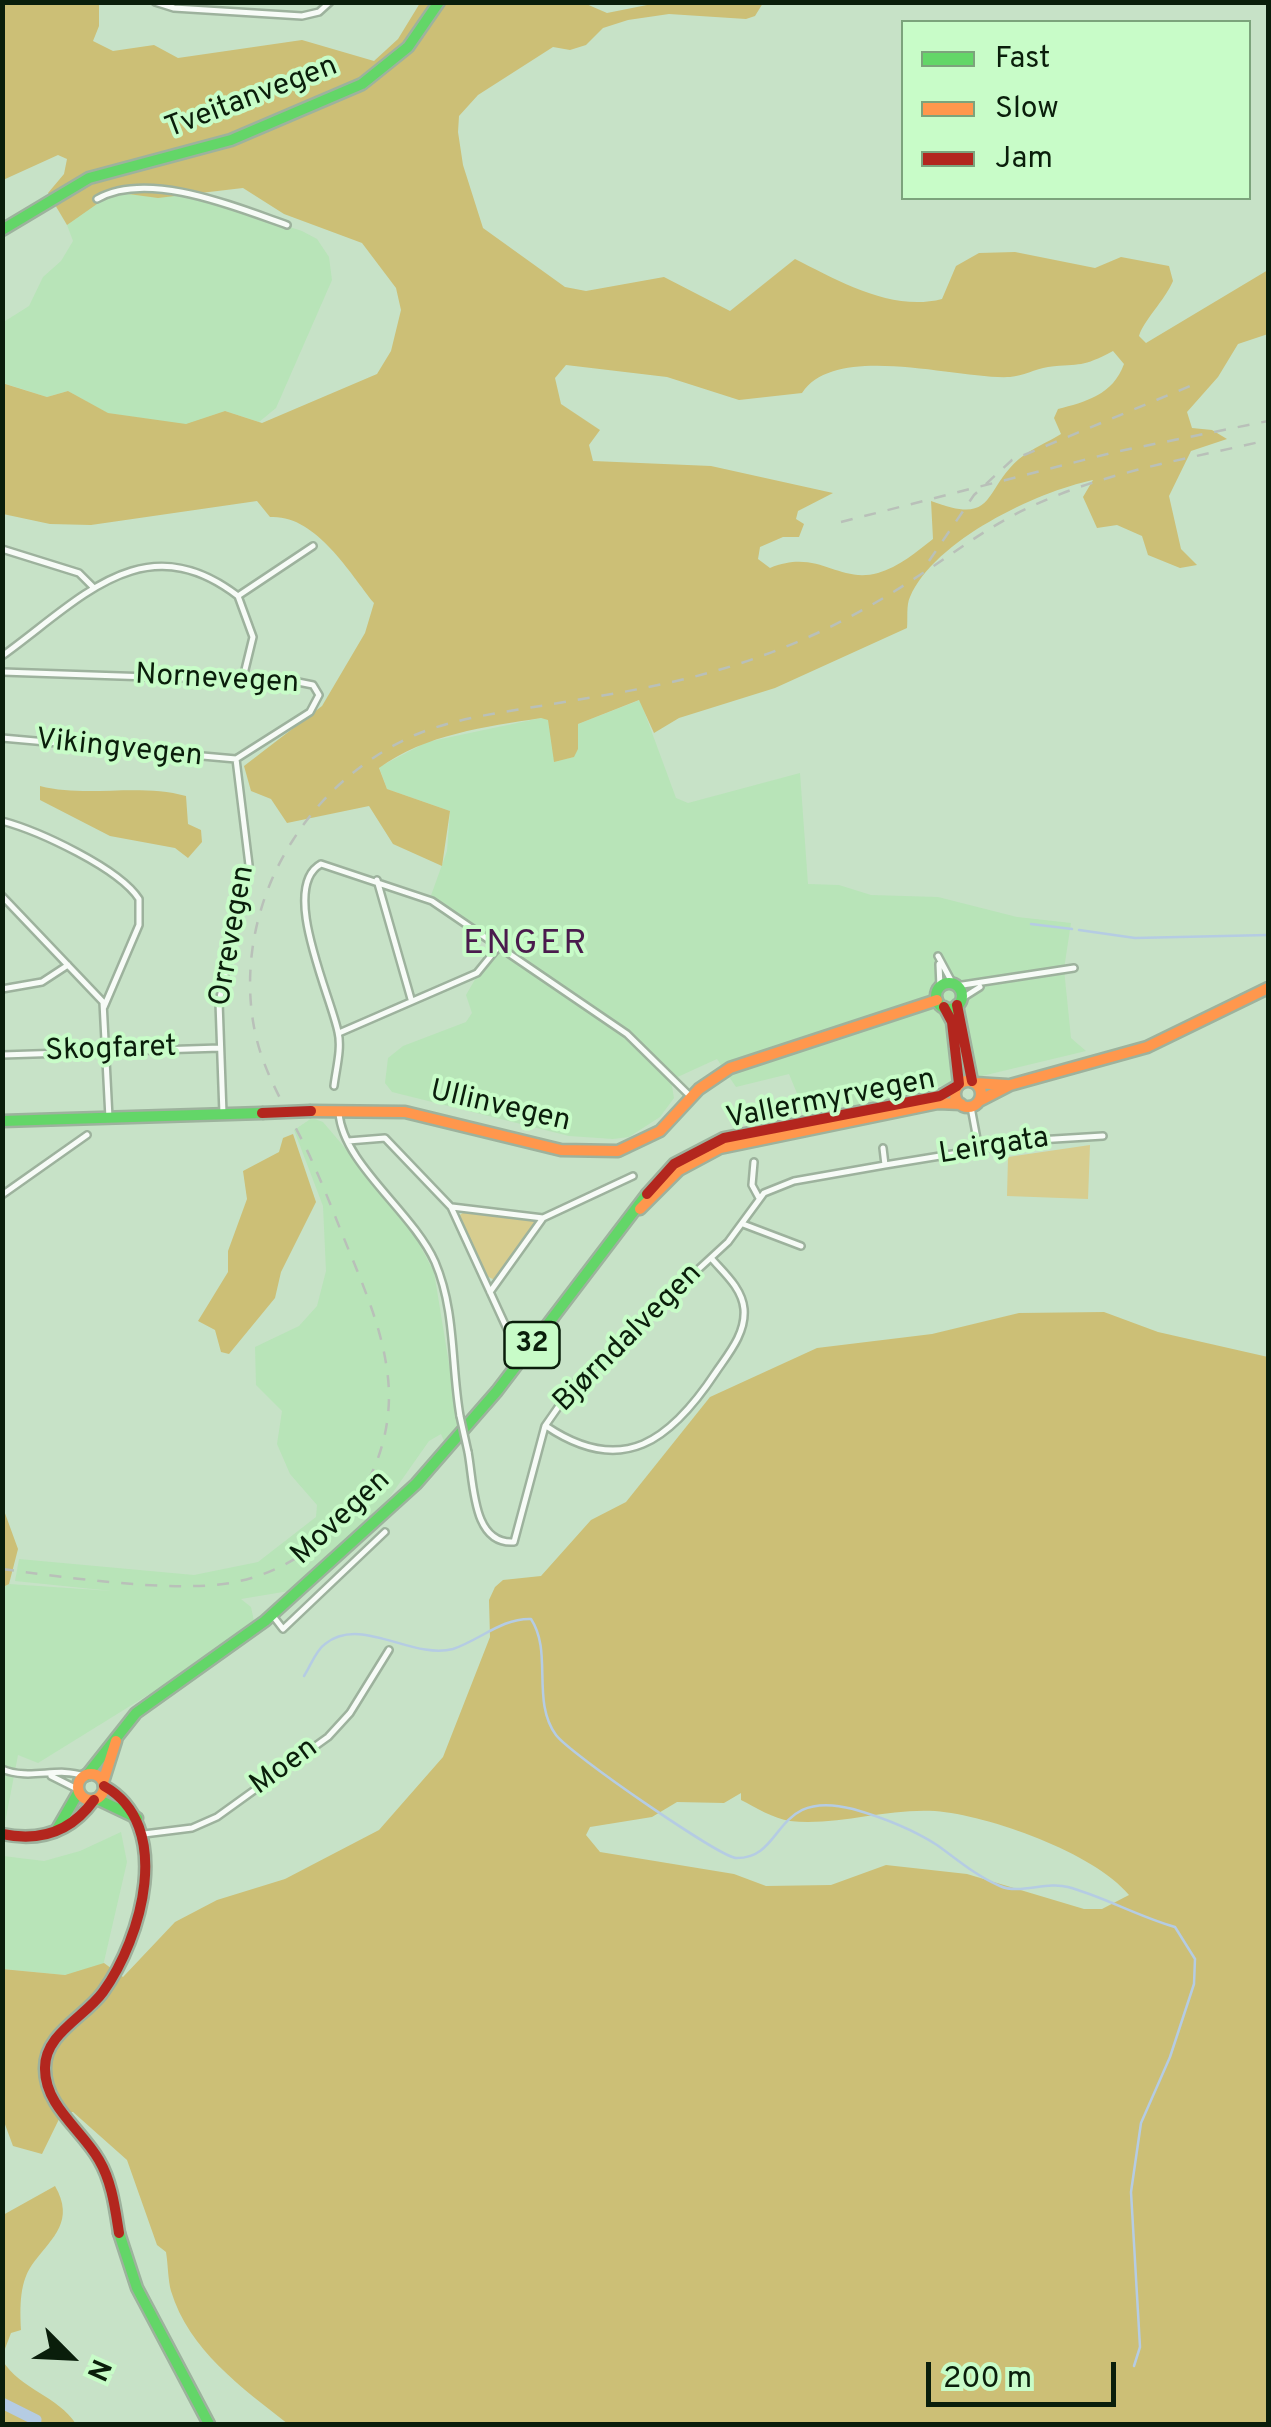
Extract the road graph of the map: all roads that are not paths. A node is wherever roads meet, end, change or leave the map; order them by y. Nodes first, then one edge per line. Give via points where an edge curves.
1 (155, 2) edge
2 (330, 2) edge
3 (438, 2) edge
4 (97, 199) dead end
5 (287, 225) dead end
6 (2, 230) edge
7 (313, 546) dead end
8 (2, 548) edge
9 (95, 588) junction
10 (238, 596) junction
11 (2, 656) edge
12 (2, 672) edge
13 (243, 678) junction
14 (2, 738) edge
15 (236, 759) junction
16 (2, 821) edge
17 (377, 880) junction
18 (2, 896) edge
19 (500, 946) junction
20 (68, 964) junction
21 (1074, 968) dead end
22 (986, 984) junction
23 (955, 985) junction
24 (940, 986) junction
25 (1268, 988) edge
26 (2, 990) edge
27 (411, 999) junction
28 (959, 1002) junction
29 (940, 1004) junction
30 (104, 1006) junction
31 (339, 1033) junction
32 (220, 1048) junction
33 (106, 1051) junction
34 (2, 1055) edge
35 (974, 1082) junction
36 (958, 1085) junction
37 (1010, 1085) junction
38 (334, 1086) dead end
39 (691, 1097) junction
40 (970, 1104) junction
41 (339, 1110) junction
42 (224, 1114) junction
43 (109, 1118) junction
44 (2, 1121) edge
45 (87, 1134) dead end
46 (1102, 1136) dead end
47 (347, 1142) junction
48 (711, 1146) junction
49 (883, 1148) dead end
50 (978, 1150) junction
51 (754, 1162) dead end
52 (885, 1164) junction
53 (632, 1176) dead end
54 (2, 1195) edge
55 (758, 1198) junction
56 (451, 1206) junction
57 (543, 1218) junction
58 (743, 1224) junction
59 (801, 1246) dead end
60 (711, 1258) junction
61 (490, 1292) junction
62 (519, 1344) dead end
63 (545, 1426) junction
64 (385, 1532) dead end
65 (272, 1615) junction
66 (389, 1650) dead end
67 (120, 1730) junction
68 (2, 1769) edge
69 (48, 1775) junction
70 (86, 1775) junction
71 (103, 1784) junction
72 (78, 1791) junction
73 (96, 1800) junction
74 (137, 1818) junction
75 (54, 1833) junction
76 (2, 1834) edge
77 (144, 1834) junction
78 (209, 2424) edge

1 - 2 street via 302,16
3 - 6 main road, Tveitanvegen via 408,48 362,84 231,140 89,178
4 - 5 street via 120,189 192,194
7 - 10 street
8 - 9 street via 70,569
9 - 10 street via 151,564
9 - 11 street
10 - 13 street via 253,637
12 - 13 street, Nornevegen
13 - 15 street, Nornevegen via 308,683 319,695 310,712
14 - 15 street, Vikingvegen
15 - 32 street, Orrevegen via 248,865 221,990
16 - 30 street via 52,840 136,894 139,925
17 - 19 street via 432,901
17 - 27 street
17 - 31 street via 316,865 305,892 304,910
18 - 20 street
19 - 27 street via 477,972
19 - 39 street via 644,1047
20 - 26 street via 42,982
20 - 30 street
21 - 22 street
22 - 23 street
22 - 28 street, Ullinvegen
23 - 24 main road
23 - 24 street via 939,959
23 - 28 main road
24 - 29 main road
25 - 37 main road, Vallermyrvegen / 32 via 1135,1052
27 - 31 street
28 - 29 main road, Ullinvegen
28 - 35 main road via 964,1056
29 - 36 main road via 952,1022
29 - 39 main road, Ullinvegen via 744,1062
30 - 33 street
31 - 38 street
32 - 33 street, Skogfaret
32 - 42 street, Orrevegen
33 - 34 street, Skogfaret
33 - 43 street
35 - 36 main road, Vallermyrvegen / 32
35 - 37 main road, Vallermyrvegen / 32
35 - 40 main road, Vallermyrvegen via 981,1091
36 - 40 main road, Vallermyrvegen via 955,1096
36 - 48 main road, Vallermyrvegen / 32 via 940,1096
37 - 40 main road, Vallermyrvegen / 32
39 - 41 main road, Ullinvegen via 651,1138 599,1153 561,1150 418,1114
40 - 48 main road, Vallermyrvegen / 32 via 938,1103
40 - 50 street
41 - 42 main road, Ullinvegen, bridge
41 - 47 street
42 - 43 main road
43 - 44 main road
45 - 54 street
46 - 50 street, Leirgata
47 - 56 street via 384,1138
47 - 63 street, Bjørndalvegen, bridge via 408,1216 435,1262 460,1416 485,1530 495,1540 514,1542 520,1532
48 - 65 main road, Movegen / 32 via 618,1231 442,1456
49 - 52 street
50 - 52 street, Leirgata
51 - 55 street
52 - 55 street, Leirgata via 794,1181
53 - 57 street
55 - 58 street, Bjørndalvegen
56 - 57 street
56 - 61 street
57 - 61 street
58 - 59 street
58 - 60 street, Bjørndalvegen
60 - 63 street, Bjørndalvegen via 575,1383
60 - 63 street via 738,1291 744,1320 687,1413 644,1444 608,1452 584,1448
61 - 62 street
64 - 65 street, Movegen via 282,1628
65 - 67 main road, Movegen / 32
66 - 77 street, Moen via 328,1737 217,1817 192,1828
67 - 70 main road, Movegen / 32
67 - 71 main road
68 - 69 street
69 - 70 street
69 - 72 street
70 - 71 main road
70 - 72 main road, 32
71 - 73 main road
71 - 74 main road
72 - 73 main road
72 - 75 main road, 32
73 - 74 main road
73 - 75 main road
74 - 77 main road
75 - 76 main road via 29,1839
77 - 78 main road via 144,1866 117,1968 45,2060 48,2087 107,2174 126,2264

